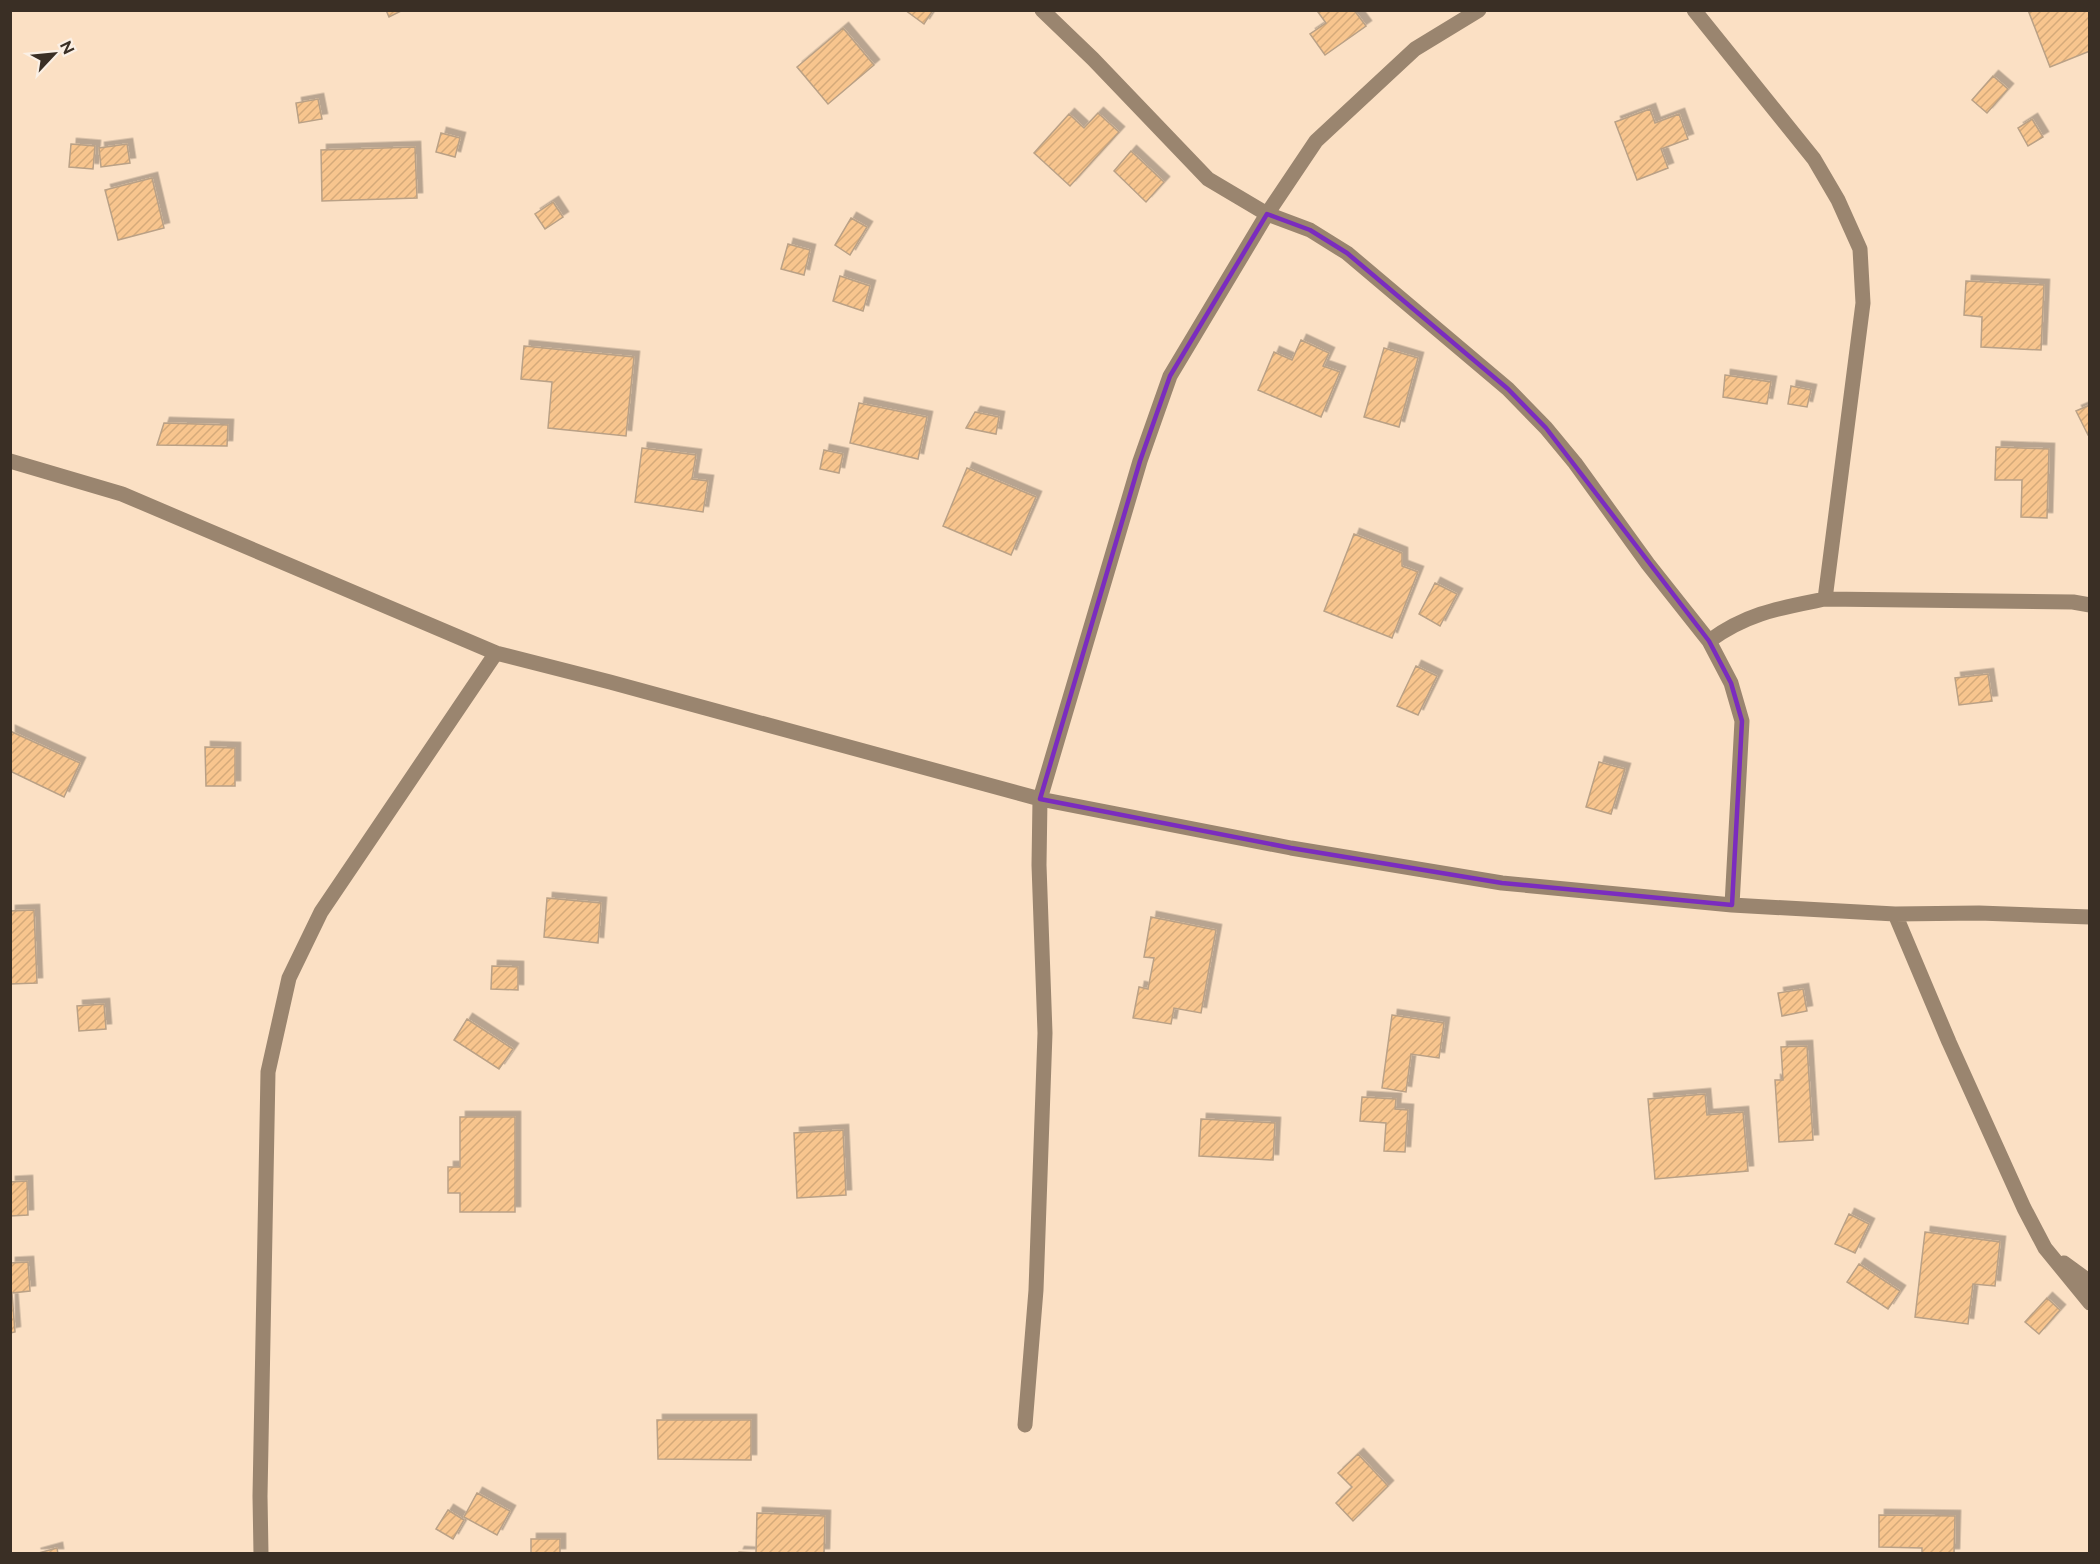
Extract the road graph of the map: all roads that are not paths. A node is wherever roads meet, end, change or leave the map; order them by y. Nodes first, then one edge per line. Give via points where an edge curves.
1 (1042, 10) edge
2 (1479, 10) edge
3 (1694, 10) edge
4 (1266, 213) junction
5 (10, 461) edge
6 (1825, 599) junction
7 (2090, 605) edge
8 (1709, 641) junction
9 (496, 653) junction
10 (1040, 799) junction
11 (1732, 905) junction
12 (1895, 914) junction
13 (2090, 917) edge
14 (2045, 1248) junction
15 (2090, 1282) edge
16 (2090, 1303) edge
17 (1025, 1425) dead end
18 (261, 1554) edge

1 - 4 street via 1208,179
2 - 4 street via 1415,49 1316,141
3 - 6 street via 1814,159 1860,249 1863,303
4 - 8 street via 1310,230 1347,252 1508,389 1575,463
4 - 10 street via 1170,376 1140,461
5 - 9 street via 123,494
6 - 7 street
6 - 8 street via 1755,615
8 - 11 street via 1731,683 1742,721
9 - 10 street
9 - 18 street via 321,912 289,978 268,1072
10 - 11 street via 1291,848 1502,883
10 - 17 street via 1045,1033 1036,1290
11 - 12 street
12 - 13 street
12 - 14 street via 1949,1042
14 - 15 street
14 - 16 street

